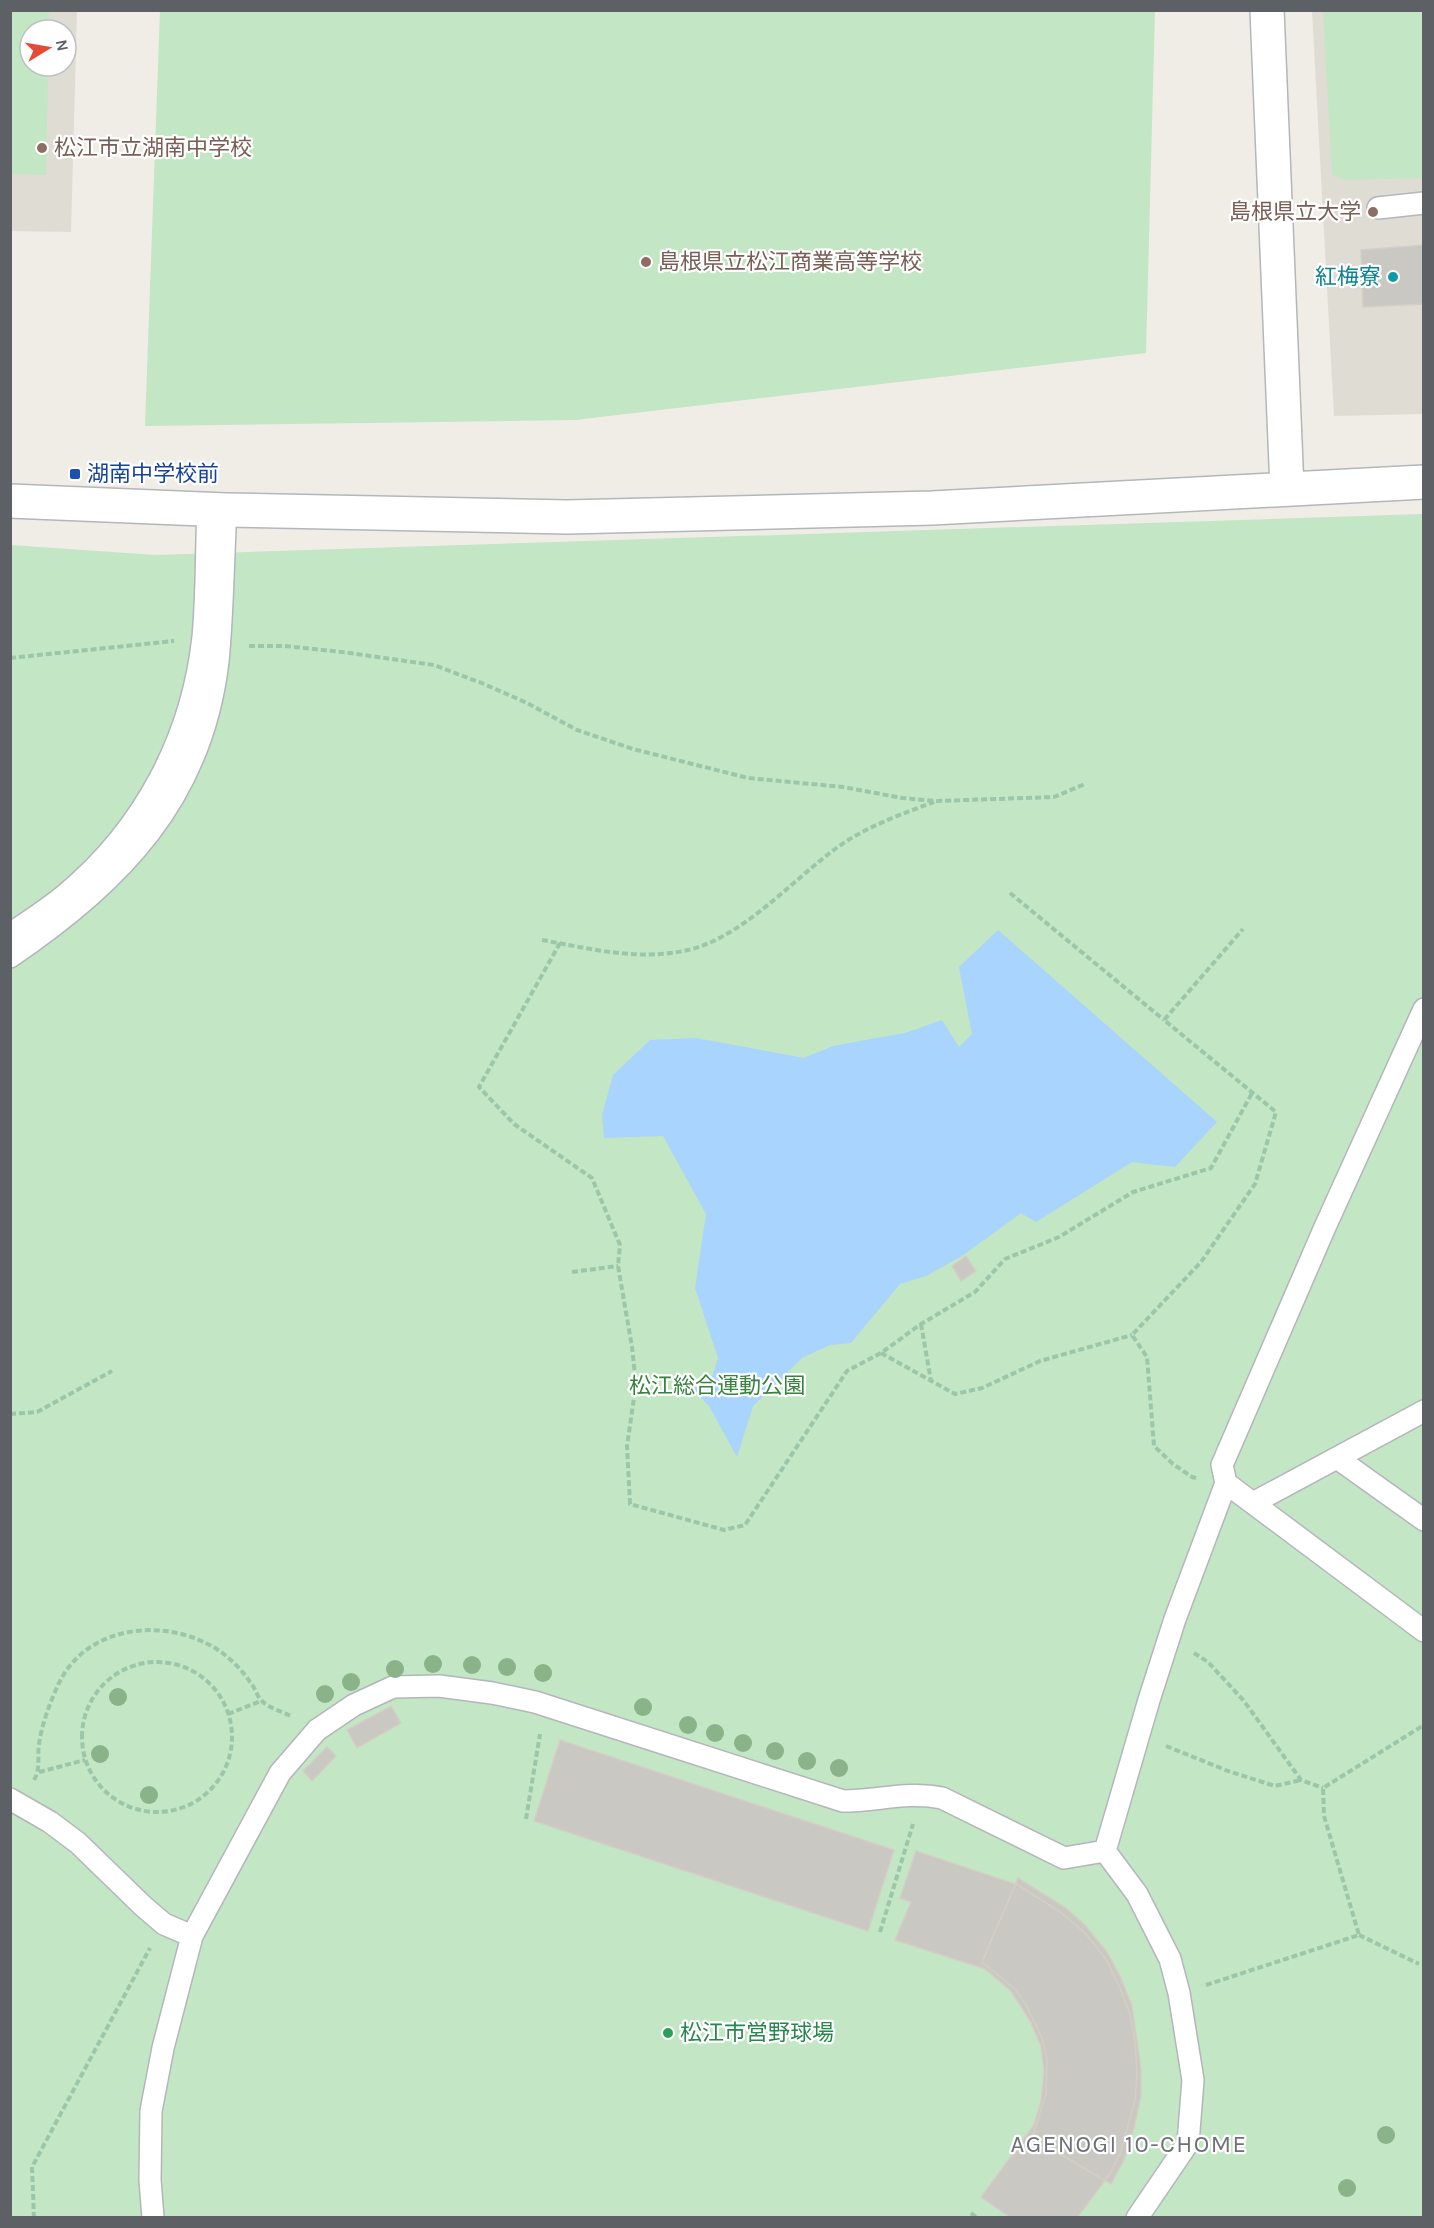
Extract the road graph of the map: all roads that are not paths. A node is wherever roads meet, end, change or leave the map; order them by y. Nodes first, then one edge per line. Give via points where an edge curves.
1 (1267, 10) edge
2 (1424, 203) edge
3 (1378, 208) dead end
4 (1424, 482) edge
5 (1287, 489) junction
6 (10, 501) edge
7 (217, 510) junction
8 (10, 934) edge
9 (10, 957) edge
10 (1424, 1009) edge
11 (1424, 1411) edge
12 (1337, 1458) junction
13 (1226, 1483) junction
14 (1253, 1503) junction
15 (1424, 1520) edge
16 (1424, 1631) edge
17 (16, 1802) edge
18 (1105, 1851) junction
19 (192, 1936) junction
20 (153, 2217) edge
21 (1137, 2217) edge

1 - 5 street
2 - 3 lane
4 - 5 street
5 - 7 street via 932,508 637,516
6 - 7 street
7 - 8 lane via 191,703 167,768 132,824 87,875
7 - 9 lane via 218,661 204,727 181,785 148,837 119,868 66,918
10 - 13 lane via 1222,1465
11 - 12 lane
12 - 14 lane
12 - 15 lane
13 - 14 lane
13 - 18 lane via 1169,1637
14 - 16 lane
17 - 19 lane via 78,1843 164,1923
18 - 19 lane via 1064,1858 942,1798 922,1794 843,1801 545,1705 450,1688 393,1687 354,1705 317,1730 280,1773
18 - 21 lane via 1137,1894 1170,1959 1193,2080 1188,2143
19 - 20 lane via 151,2112

